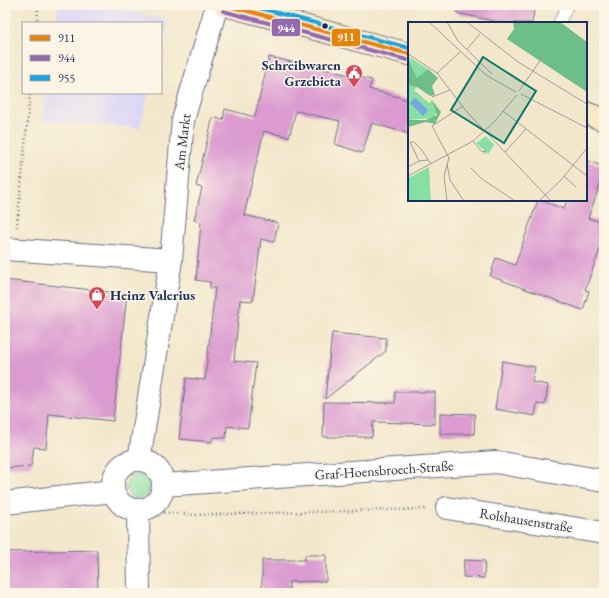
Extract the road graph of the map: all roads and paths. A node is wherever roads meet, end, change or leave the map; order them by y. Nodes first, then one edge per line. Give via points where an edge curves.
1 (38, 5) edge
2 (217, 5) edge
3 (225, 5) edge
4 (568, 5) edge
5 (37, 22) edge
6 (560, 22) edge
7 (408, 54) edge
8 (30, 94) edge
9 (587, 113) edge
10 (604, 120) edge
11 (10, 249) edge
12 (171, 260) junction
13 (139, 460) junction
14 (604, 481) edge
15 (164, 485) junction
16 (113, 491) junction
17 (5, 503) edge
18 (447, 508) joint
19 (138, 511) junction
20 (604, 533) edge
21 (139, 593) edge

1 - 5 path
2 - 12 street, Am Markt via 183,120
3 - 7 main road
4 - 6 lane
8 - 11 path
9 - 10 main road
11 - 12 street
12 - 13 street, Am Markt
13 - 15 street via 154,465
13 - 16 street via 130,461 116,473
14 - 15 street, Graf-Hoensbroech-Straße via 496,462
15 - 19 street via 159,500 146,510
16 - 17 street
16 - 19 street via 125,507
18 - 19 path via 194,515
18 - 20 street, Rolshausenstraße
19 - 21 street

